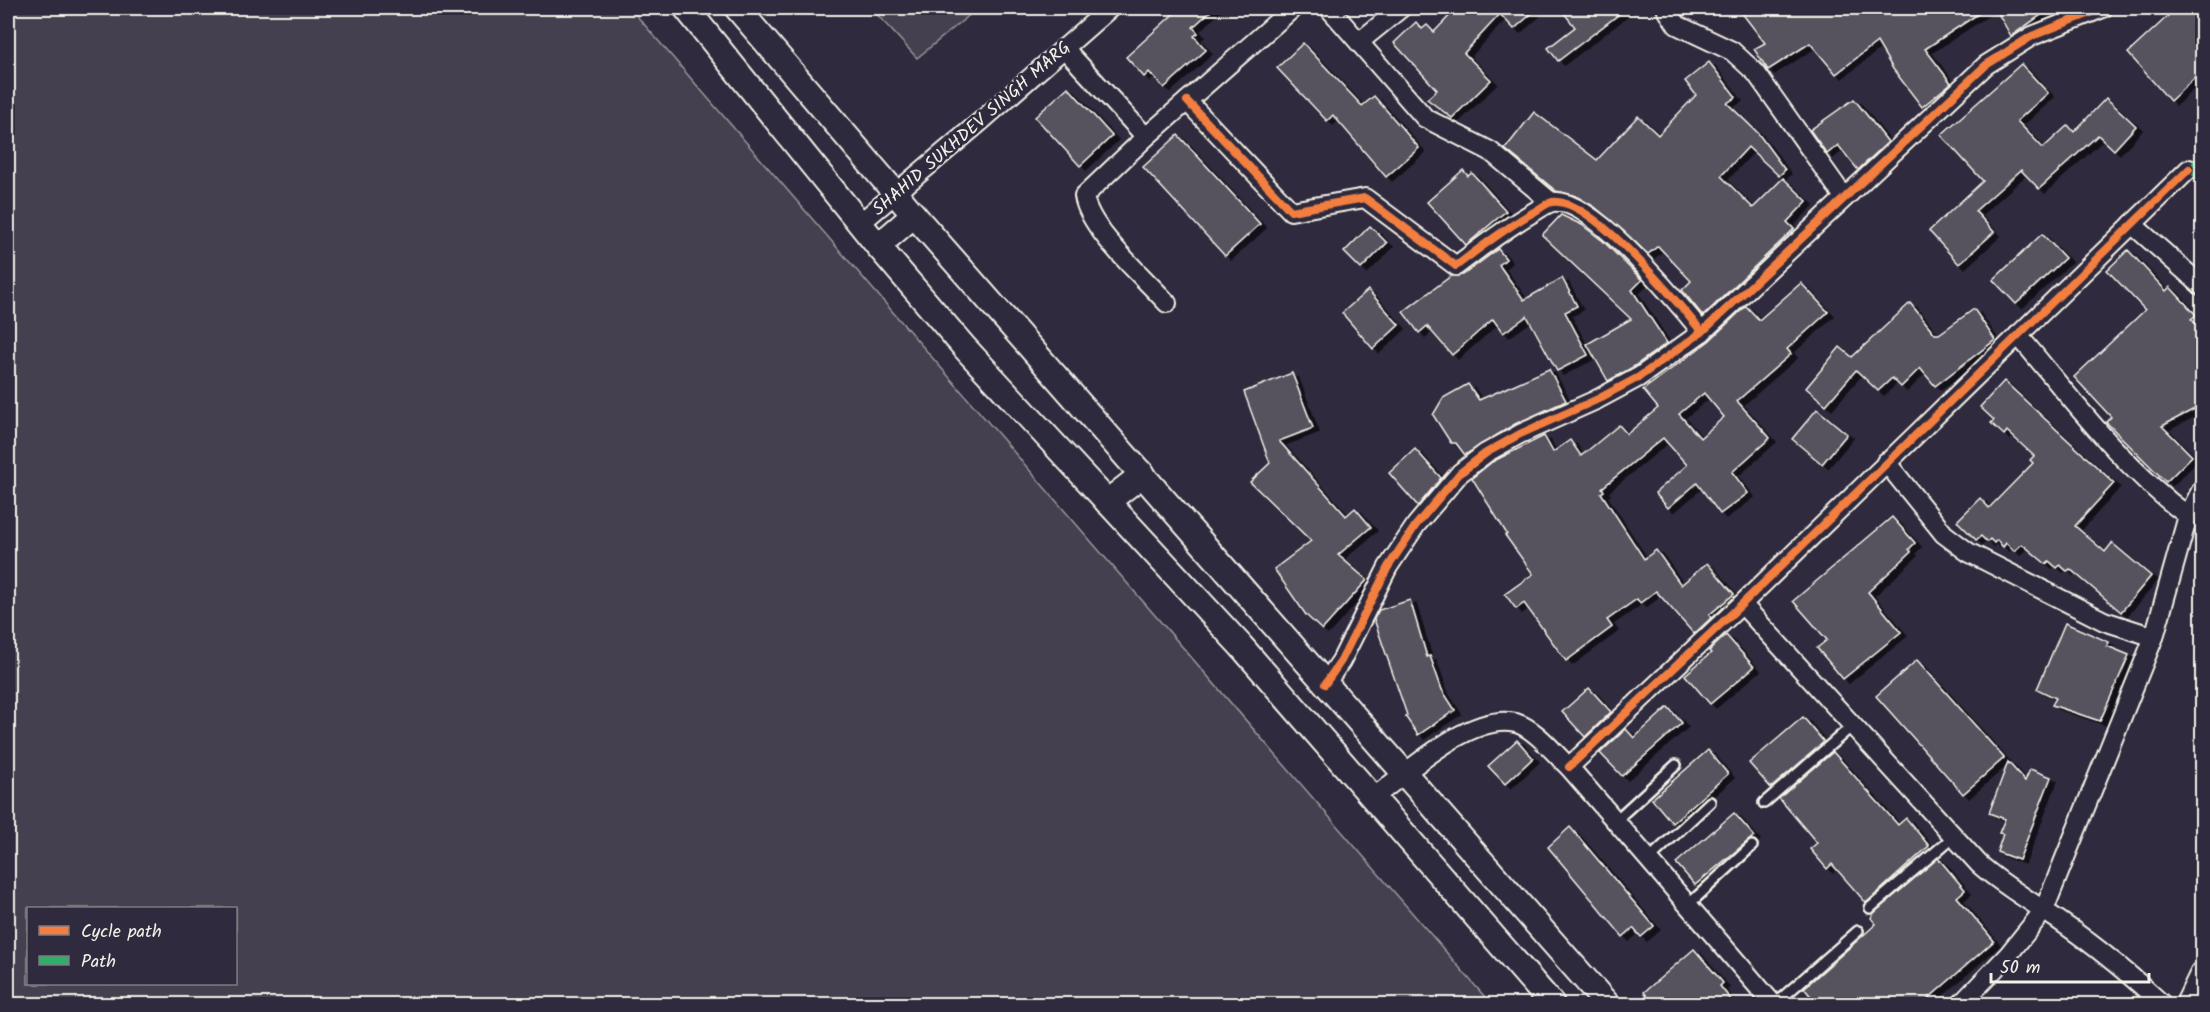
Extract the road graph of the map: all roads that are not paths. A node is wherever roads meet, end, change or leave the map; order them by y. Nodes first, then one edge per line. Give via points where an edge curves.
1 (686, 8) edge
2 (737, 8) edge
3 (1110, 8) edge
4 (1293, 8) edge
5 (1329, 8) edge
6 (1401, 8) edge
7 (1666, 8) edge
8 (2103, 8) edge
9 (1359, 42) junction
10 (1064, 48) junction
11 (1188, 101) junction
12 (1146, 137) junction
13 (2189, 169) dead end
14 (897, 194) junction
15 (1844, 197) junction
16 (1551, 202) junction
17 (914, 215) junction
18 (859, 224) junction
19 (2132, 224) junction
20 (878, 246) junction
21 (2202, 286) edge
22 (1167, 303) dead end
23 (1702, 332) junction
24 (2018, 335) junction
25 (1886, 462) junction
26 (1143, 474) junction
27 (2202, 489) edge
28 (1107, 502) junction
29 (2187, 516) junction
30 (1742, 604) junction
31 (2154, 637) junction
32 (1285, 638) junction
33 (1249, 654) junction
34 (1325, 684) junction
35 (1852, 726) junction
36 (1676, 765) dead end
37 (1569, 767) junction
38 (1404, 775) junction
39 (1373, 798) junction
40 (1710, 802) dead end
41 (1764, 803) dead end
42 (1615, 821) junction
43 (1953, 837) junction
44 (1752, 846) dead end
45 (1648, 860) junction
46 (1687, 906) junction
47 (1870, 908) dead end
48 (2044, 910) junction
49 (1858, 931) dead end
50 (2202, 975) edge
51 (1552, 1005) edge
52 (1607, 1005) edge
53 (1774, 1005) edge
54 (1961, 1005) edge
55 (2162, 1005) edge
56 (2188, 1005) edge

1 - 18 main road
2 - 14 main road
3 - 10 street, SHAHID SUKHDEV SINGH MARG
4 - 11 street
5 - 9 street
6 - 9 street
7 - 15 street via 1677,25 1732,51 1756,73
8 - 15 street via 2032,36 2001,54
9 - 16 street via 1425,118 1490,151
10 - 12 street
10 - 14 street, SHAHID SUKHDEV SINGH MARG
11 - 12 street
11 - 16 street via 1291,211 1365,198 1456,266 1498,233
12 - 22 street via 1084,196 1087,211 1097,226
13 - 19 street
14 - 17 main road
14 - 18 street, SHAHID SUKHDEV SINGH MARG
15 - 23 street
16 - 23 street via 1571,204 1590,215
17 - 20 main road
17 - 26 main road
18 - 20 main road
19 - 21 street
19 - 24 street
20 - 28 main road via 965,348
23 - 34 street via 1639,377 1503,443 1460,473 1416,525 1388,567 1341,661
24 - 25 street
24 - 29 street via 2130,468
25 - 30 street
25 - 31 street via 1944,534 1968,552 2104,621
26 - 28 main road
26 - 32 main road
27 - 29 street
28 - 33 main road
29 - 31 street
30 - 35 street
30 - 37 street
31 - 48 street
32 - 33 main road
32 - 34 main road
33 - 39 main road
34 - 38 main road
35 - 41 lane
35 - 43 street
36 - 42 lane
37 - 38 street via 1517,723 1493,722 1460,734
37 - 42 street
38 - 39 street
38 - 52 main road
39 - 51 main road
40 - 45 lane
42 - 45 street
43 - 47 lane
43 - 48 street via 2000,882
44 - 46 lane
45 - 46 street
46 - 53 street
48 - 54 street
48 - 55 street via 2121,968
49 - 53 lane
50 - 56 main road

